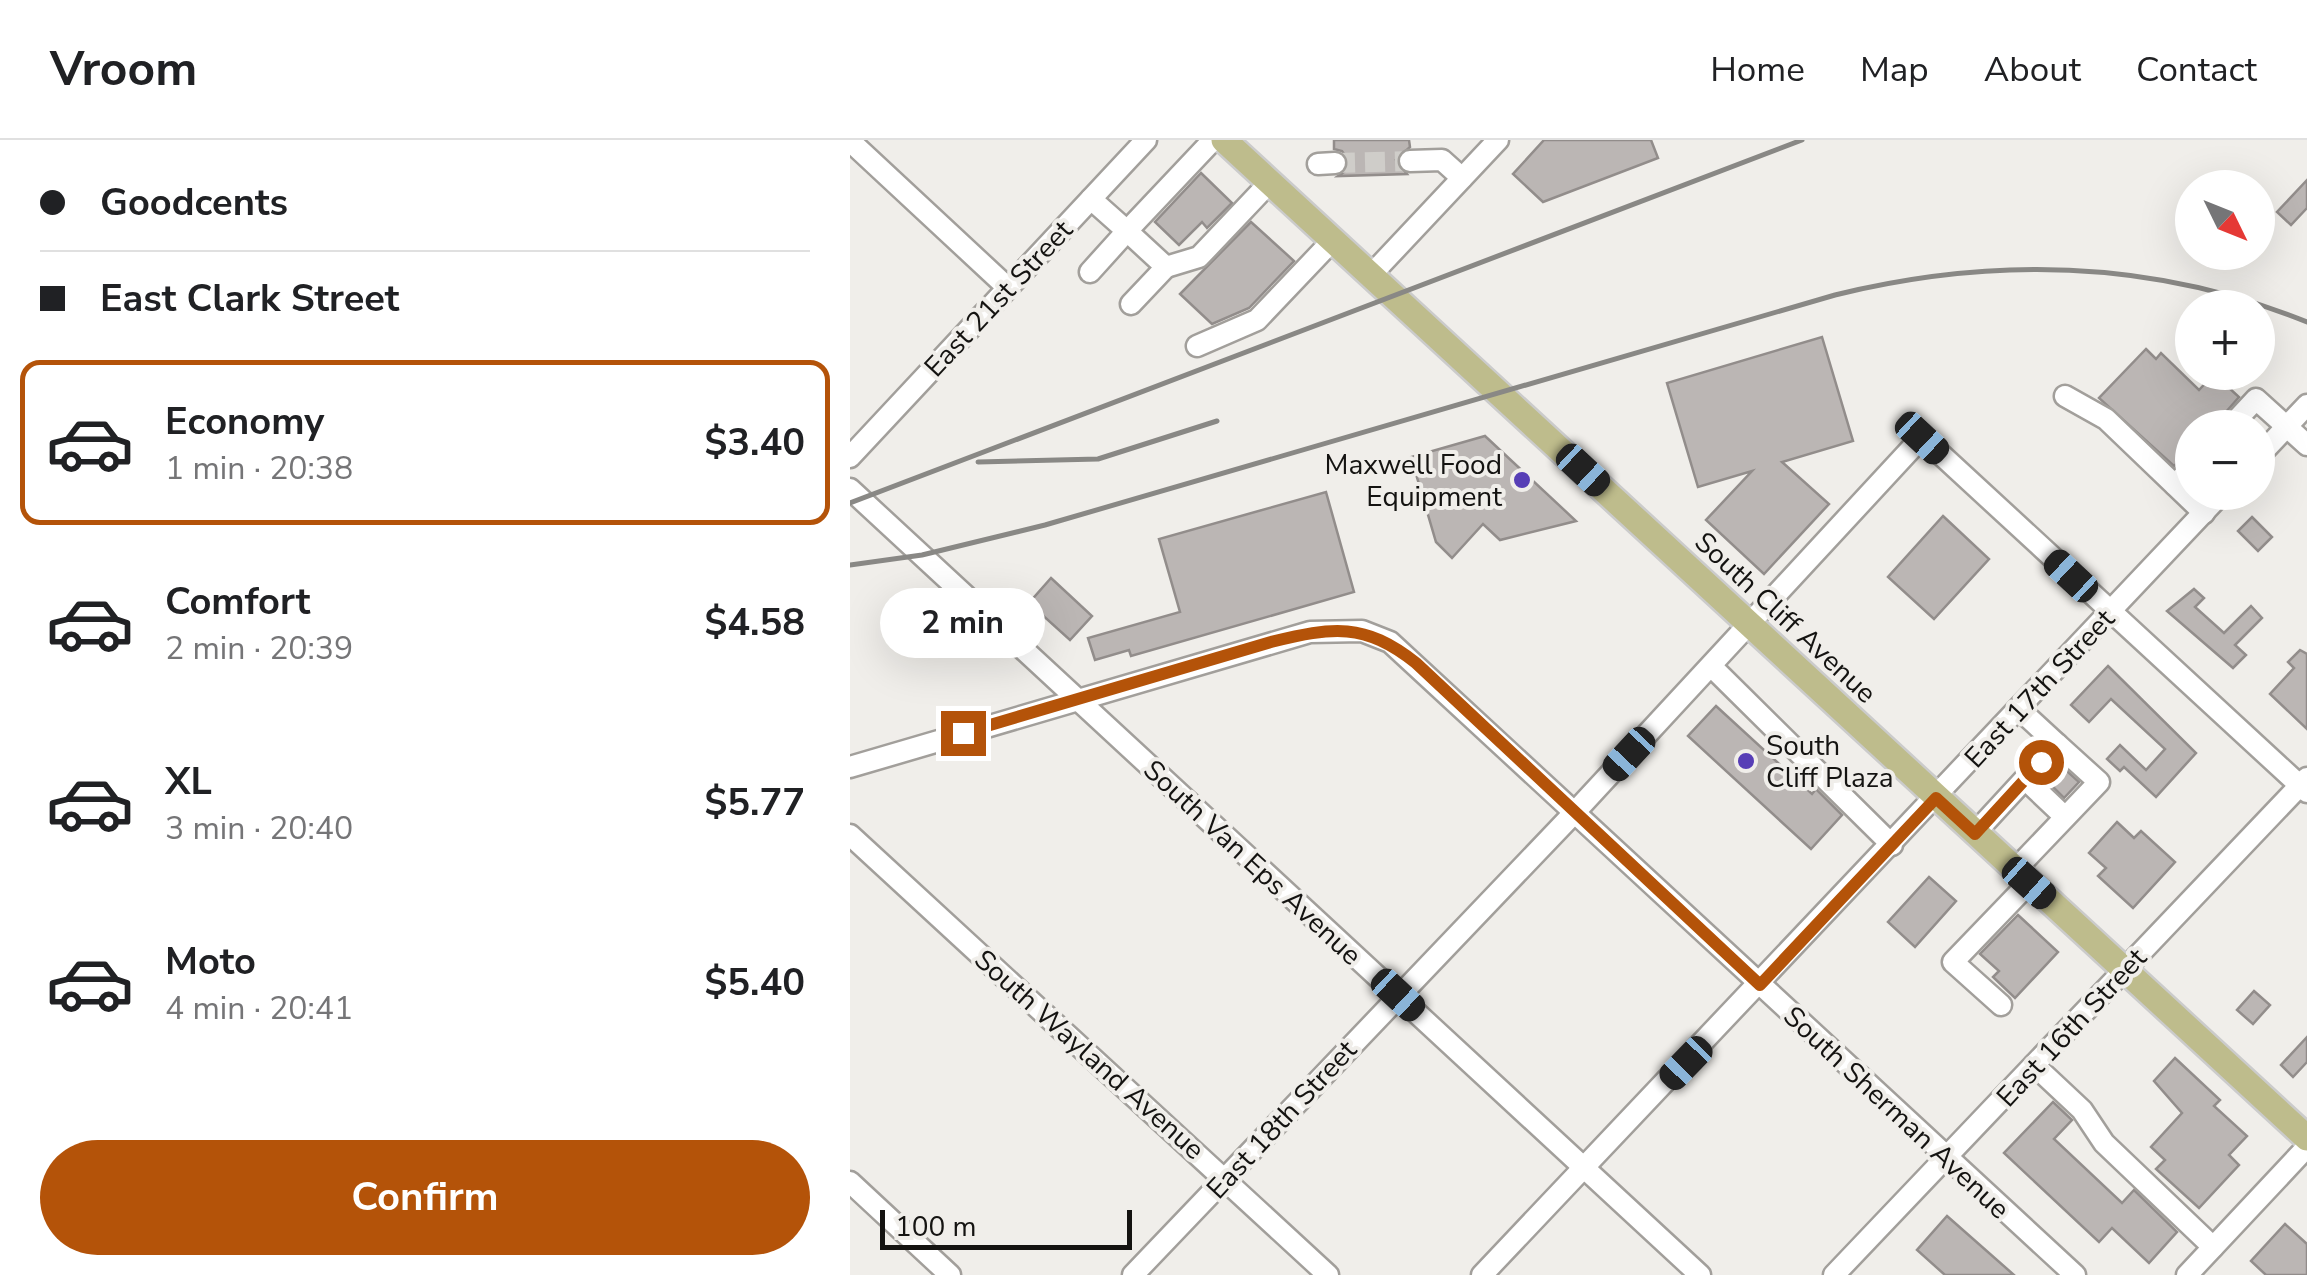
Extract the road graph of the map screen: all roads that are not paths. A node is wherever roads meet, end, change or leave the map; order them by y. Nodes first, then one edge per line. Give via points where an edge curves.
1 (1146, 140) edge
2 (1212, 140) edge
3 (1224, 140) edge
4 (1498, 140) edge
5 (850, 141) edge
6 (1441, 150) edge
7 (1410, 161) tunnel mouth
8 (1462, 178) junction
9 (1270, 182) junction
10 (1091, 199) junction
11 (1128, 231) junction
12 (1334, 240) junction
13 (1166, 267) junction
14 (1090, 272) dead end
15 (1371, 275) junction
16 (1008, 288) junction
17 (1132, 304) dead end
18 (1197, 346) dead end
19 (2065, 396) dead end
20 (2307, 405) edge
21 (2246, 410) edge
22 (2268, 410) edge
23 (2275, 416) edge
24 (2286, 426) junction
25 (2275, 438) edge
26 (2307, 445) edge
27 (850, 456) edge
28 (2175, 485) edge
29 (850, 490) edge
30 (2201, 510) edge
31 (2207, 510) edge
32 (2204, 513) junction
33 (2110, 612) junction
34 (1750, 624) junction
35 (1711, 666) junction
36 (1076, 699) junction
37 (2019, 709) junction
38 (2057, 744) junction
39 (850, 767) edge
40 (2025, 779) junction
41 (2305, 785) edge
42 (1936, 798) junction
43 (1575, 812) junction
44 (2065, 818) junction
45 (1975, 834) junction
46 (850, 835) edge
47 (1892, 845) junction
48 (2022, 876) junction
49 (2124, 970) junction
50 (1760, 985) junction
51 (1398, 995) junction
52 (2001, 1005) dead end
53 (2034, 1065) junction
54 (2307, 1138) edge
55 (2307, 1146) edge
56 (1947, 1158) junction
57 (1586, 1168) junction
58 (1225, 1178) junction
59 (850, 1182) edge
60 (2213, 1247) junction
61 (950, 1275) edge
62 (1133, 1275) edge
63 (1328, 1275) edge
64 (1482, 1275) edge
65 (1700, 1275) edge
66 (1834, 1275) edge
67 (2074, 1275) edge
68 (2187, 1275) edge

1 - 10 street, East 21st Street
2 - 11 street
3 - 9 main road, South Cliff Avenue
4 - 8 street
5 - 16 street
6 - 7 street
6 - 8 street
8 - 15 street
9 - 12 main road, South Cliff Avenue
9 - 13 street via 1199,258
10 - 11 street
10 - 16 street, East 21st Street
11 - 13 street
11 - 14 street
12 - 15 main road, South Cliff Avenue
12 - 18 street via 1257,320
13 - 17 street
15 - 34 main road, South Cliff Avenue
16 - 27 street, East 21st Street
19 - 28 street via 2106,419
20 - 24 street
21 - 22 street via 2256,399
23 - 24 street
24 - 25 street
24 - 26 street
29 - 36 street, South Van Eps Avenue
30 - 32 street
31 - 32 street, East 17th Street
32 - 33 street, East 17th Street
33 - 34 street, East 18th Street via 1922,438
33 - 37 street, East 17th Street
33 - 41 street
34 - 35 street, East 18th Street
34 - 42 main road, South Cliff Avenue
35 - 43 street, East 18th Street
35 - 47 street
36 - 39 street
36 - 43 street, South Sherman Avenue via 1290,637 1362,631 1416,663
36 - 51 street, South Van Eps Avenue
37 - 38 street
37 - 42 street, East 17th Street
38 - 40 street
38 - 44 street via 2099,782
40 - 44 street
40 - 45 street
41 - 49 street, East 16th Street
42 - 45 main road, South Cliff Avenue
42 - 47 street, East 17th Street
43 - 50 street, South Sherman Avenue
43 - 51 street, East 18th Street
44 - 48 street
45 - 48 main road, South Cliff Avenue
46 - 58 street, South Wayland Avenue
47 - 50 street, East 17th Street
48 - 49 main road, South Cliff Avenue
48 - 52 street via 1954,962
49 - 53 street, East 16th Street
49 - 54 main road, South Cliff Avenue
50 - 56 street, South Sherman Avenue
50 - 57 street, East 17th Street
51 - 57 street, South Van Eps Avenue
51 - 58 street, East 18th Street
53 - 56 street, East 16th Street
53 - 60 street via 2082,1110 2104,1144
55 - 60 street
56 - 66 street, East 16th Street
56 - 67 street, South Sherman Avenue
57 - 64 street, East 17th Street
57 - 65 street, South Van Eps Avenue
58 - 62 street, East 18th Street
58 - 63 street, South Wayland Avenue
59 - 61 street
60 - 68 street

